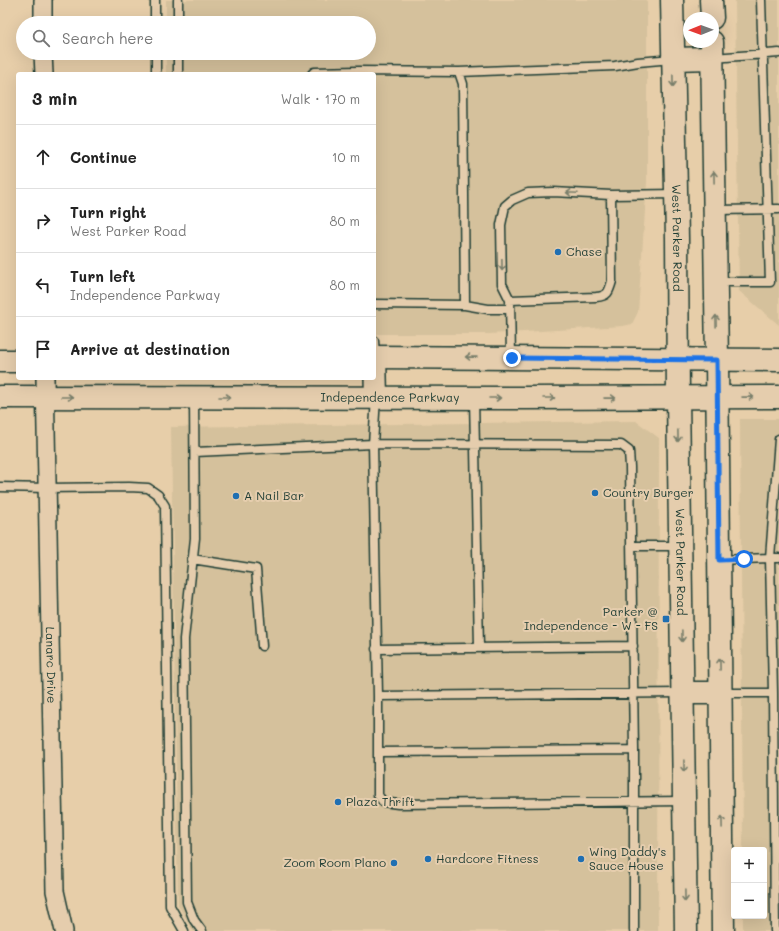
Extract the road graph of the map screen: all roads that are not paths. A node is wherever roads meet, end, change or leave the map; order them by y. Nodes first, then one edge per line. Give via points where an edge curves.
1 (43, 0) edge
2 (155, 0) edge
3 (178, 0) edge
4 (672, 0) edge
5 (712, 0) edge
6 (761, 0) edge
7 (712, 12) edge
8 (43, 16) edge
9 (155, 16) edge
10 (178, 16) edge
11 (712, 50) edge
12 (779, 53) edge
13 (763, 54) junction
14 (673, 59) junction
15 (44, 60) edge
16 (156, 60) edge
17 (178, 60) edge
18 (44, 72) edge
19 (156, 72) edge
20 (178, 72) edge
21 (459, 72) junction
22 (376, 73) edge
23 (676, 194) junction
24 (610, 195) junction
25 (767, 209) junction
26 (779, 209) edge
27 (715, 210) junction
28 (716, 282) junction
29 (510, 300) junction
30 (376, 304) edge
31 (465, 305) junction
32 (510, 309) junction
33 (376, 351) edge
34 (512, 358) junction
35 (0, 360) edge
36 (16, 360) edge
37 (678, 360) junction
38 (717, 360) junction
39 (779, 360) edge
40 (375, 380) edge
41 (45, 388) edge
42 (0, 397) edge
43 (194, 397) junction
44 (376, 397) junction
45 (678, 397) junction
46 (779, 397) edge
47 (474, 398) junction
48 (717, 398) junction
49 (779, 440) edge
50 (372, 444) junction
51 (475, 445) junction
52 (779, 448) edge
53 (195, 452) junction
54 (0, 487) edge
55 (47, 488) junction
56 (775, 543) edge
57 (631, 546) junction
58 (680, 546) junction
59 (770, 558) junction
60 (779, 558) edge
61 (192, 559) junction
62 (719, 560) junction
63 (262, 646) dead end
64 (633, 646) junction
65 (479, 647) junction
66 (376, 649) junction
67 (682, 693) junction
68 (721, 693) junction
69 (773, 693) junction
70 (633, 694) junction
71 (378, 696) junction
72 (634, 750) junction
73 (378, 752) junction
74 (634, 801) junction
75 (684, 801) junction
76 (64, 931) edge
77 (184, 931) edge
78 (202, 931) edge
79 (634, 931) edge
80 (686, 931) edge
81 (723, 931) edge
82 (775, 931) edge

1 - 8 street
2 - 9 lane
3 - 10 lane
4 - 14 main road, West Parker Road
5 - 7 main road
6 - 13 lane
11 - 13 lane
11 - 14 main road
27 -> 11 main road
12 - 13 lane
13 - 25 lane
14 - 21 lane via 615,66
14 -> 23 main road, West Parker Road
15 - 18 street
16 - 19 lane
17 - 20 lane
21 - 22 lane
21 - 31 lane via 462,84
23 - 24 lane
23 - 37 main road, West Parker Road
24 - 29 lane via 612,281 608,293 596,297
24 -> 29 lane via 528,193 505,206 501,225 502,284
25 - 26 lane
25 - 27 lane
25 - 28 lane via 770,282
27 - 28 main road
38 -> 28 main road
29 - 32 lane
30 - 31 lane
31 - 32 lane
32 - 34 lane
34 -> 33 main road
34 - 37 main road
35 - 36 main road
37 - 38 main road
37 - 45 main road, West Parker Road
38 - 39 main road
38 - 48 main road
40 - 44 main road
41 - 42 main road, Independence Parkway
41 -> 43 main road, Independence Parkway
41 - 55 street, Lanarc Drive
43 -> 44 main road, Independence Parkway
43 - 53 lane
44 - 47 main road, Independence Parkway
44 - 50 lane
47 -> 45 main road, Independence Parkway
45 - 48 main road, Independence Parkway
45 -> 58 main road, West Parker Road
48 -> 46 main road, Independence Parkway
47 - 51 lane
48 - 62 main road
49 - 52 lane
50 - 51 lane
50 - 53 lane
50 - 66 lane
51 - 57 lane via 621,446 628,451 630,467
51 - 65 lane
52 - 56 lane
53 - 61 lane
54 - 55 lane
55 - 76 street, Lanarc Drive via 55,891
55 - 77 lane via 148,488 165,506 170,906
56 - 59 lane
57 - 58 lane
57 - 64 lane
58 -> 67 main road, West Parker Road
59 - 60 lane
59 - 62 lane
59 - 69 lane
61 - 63 lane via 256,569
61 - 78 lane via 184,639 187,902 194,920
68 -> 62 main road
64 - 65 lane
64 - 70 lane
65 - 66 lane
66 - 71 lane
67 - 68 main road
67 - 70 lane
67 -> 75 main road, West Parker Road
68 - 69 lane
81 -> 68 main road
69 - 82 lane
70 - 71 lane
70 - 72 lane
71 - 73 lane
72 - 73 lane
72 - 74 lane
73 - 74 lane via 378,795 383,802 398,804
74 - 75 lane
74 - 79 lane
75 -> 80 main road, West Parker Road

